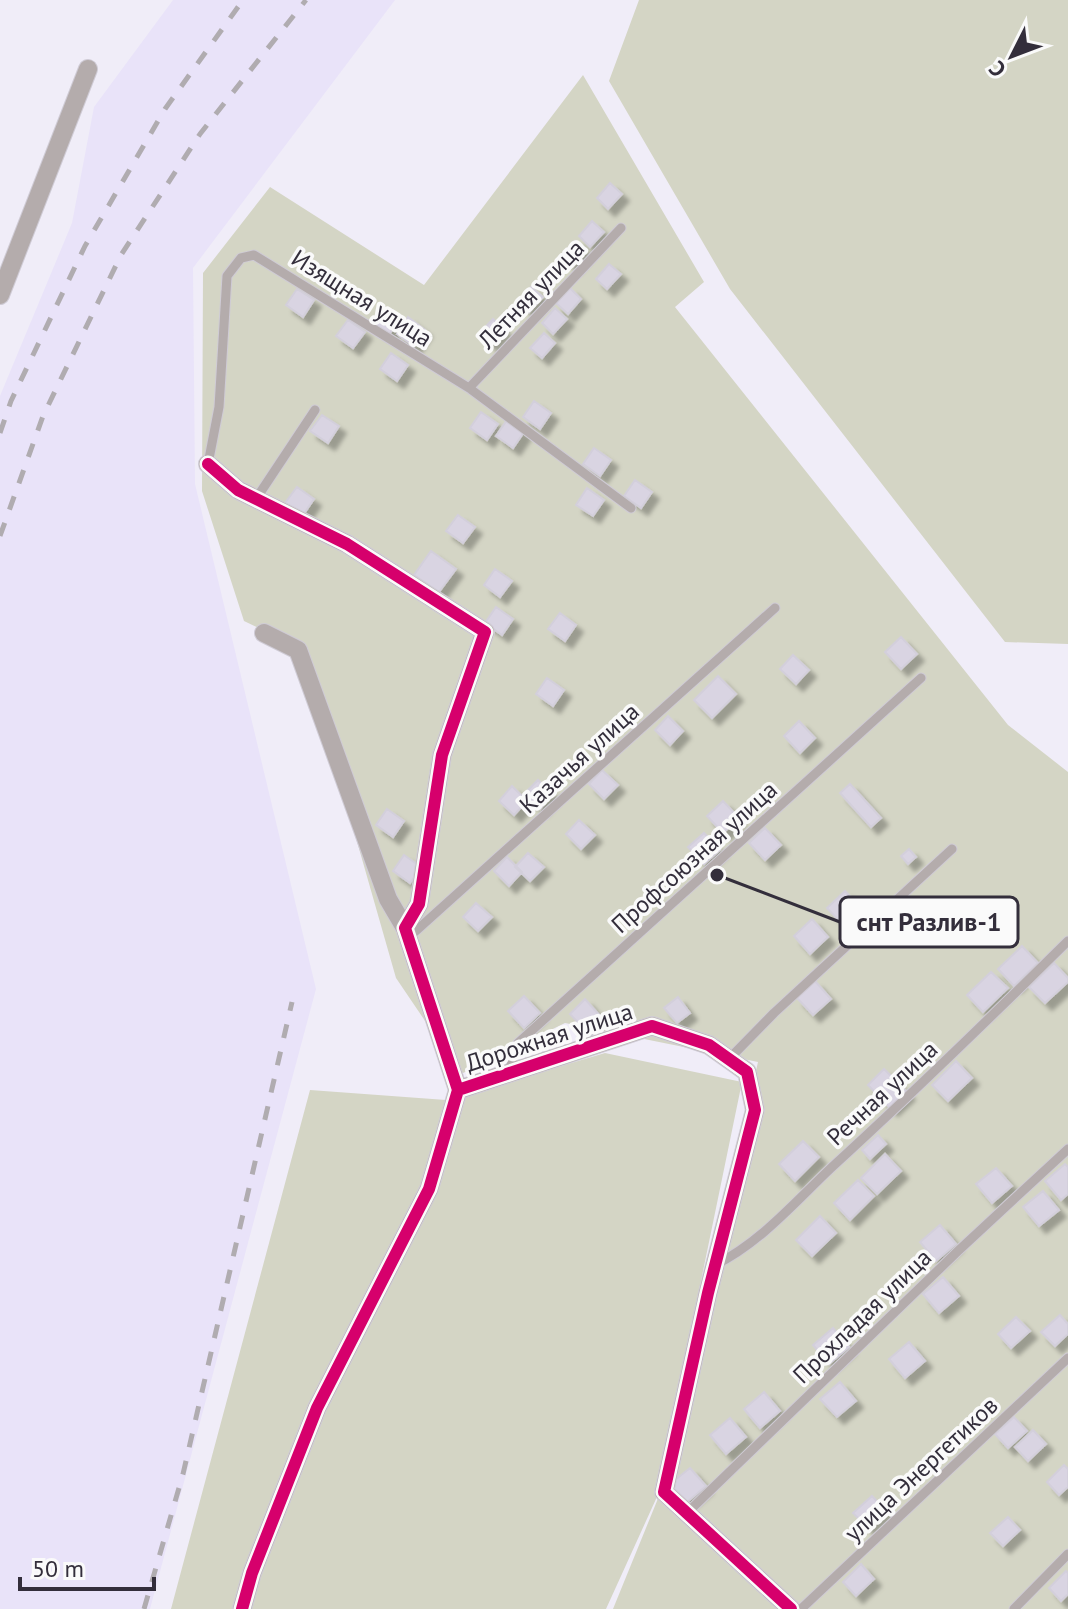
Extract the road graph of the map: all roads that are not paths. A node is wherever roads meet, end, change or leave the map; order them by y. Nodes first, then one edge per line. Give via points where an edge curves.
1 (88, 69) dead end
2 (621, 228) dead end
3 (0, 295) edge
4 (469, 388) junction
5 (315, 410) dead end
6 (208, 464) joint
7 (256, 499) junction
8 (631, 508) dead end
9 (775, 608) dead end
10 (264, 633) dead end
11 (921, 678) dead end
12 (952, 849) dead end
13 (407, 933) junction
14 (1068, 941) edge
15 (729, 1059) junction
16 (508, 1075) junction
17 (458, 1090) junction
18 (1068, 1149) edge
19 (715, 1265) junction
20 (1068, 1358) edge
21 (687, 1513) junction
22 (1068, 1554) edge
23 (242, 1609) edge
24 (791, 1609) edge
25 (801, 1609) edge
26 (1014, 1609) edge

1 - 3 street
2 - 4 lane, Летняя улица
4 - 6 lane, Изящная улица via 254,255 241,258 227,276 219,407
4 - 8 lane, Изящная улица
5 - 7 lane
6 - 7 street
7 - 13 street via 347,544 485,632 442,755 419,904
9 - 13 lane, Казачья улица
10 - 13 street, Дорожная улица via 298,650 388,899
11 - 16 lane, Профсоюзная улица via 518,1043
12 - 15 lane
13 - 17 street, Дорожная улица
14 - 19 lane, Речная улица via 740,1253
15 - 16 street, Дорожная улица via 709,1045 652,1026
15 - 19 street, Дорожная улица via 747,1072 755,1110
16 - 17 street, Дорожная улица
17 - 23 street via 429,1189 317,1408
18 - 21 lane, Прохладая улица
19 - 21 street, Дорожная улица via 664,1492
20 - 25 lane, улица Энергетиков
21 - 24 street, Дорожная улица
22 - 26 lane

